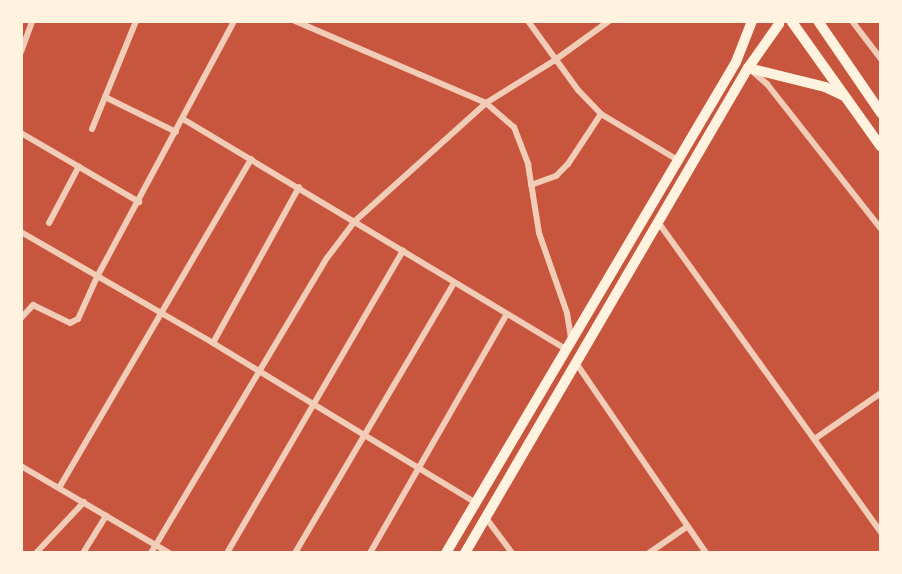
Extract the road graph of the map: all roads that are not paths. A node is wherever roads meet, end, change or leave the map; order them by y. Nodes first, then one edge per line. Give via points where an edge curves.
1 (32, 21) edge
2 (136, 21) edge
3 (234, 21) edge
4 (295, 21) edge
5 (528, 21) edge
6 (609, 21) edge
7 (741, 21) edge
8 (793, 21) edge
9 (818, 21) edge
10 (852, 21) edge
11 (773, 22) edge
12 (751, 26) edge
13 (21, 52) edge
14 (881, 59) edge
15 (555, 60) junction
16 (748, 68) junction
17 (105, 97) junction
18 (846, 97) junction
19 (486, 103) junction
20 (881, 113) edge
21 (601, 114) junction
22 (183, 119) junction
23 (92, 129) dead end
24 (176, 132) junction
25 (21, 133) edge
26 (881, 147) edge
27 (251, 159) junction
28 (678, 160) junction
29 (79, 166) junction
30 (531, 185) junction
31 (299, 187) junction
32 (139, 202) junction
33 (355, 221) junction
34 (658, 222) junction
35 (49, 223) dead end
36 (881, 229) edge
37 (21, 232) edge
38 (403, 251) junction
39 (98, 275) junction
40 (454, 283) junction
41 (162, 313) junction
42 (507, 314) junction
43 (21, 318) edge
44 (213, 343) junction
45 (569, 344) junction
46 (576, 363) junction
47 (260, 371) junction
48 (541, 391) junction
49 (881, 393) edge
50 (554, 400) junction
51 (314, 404) junction
52 (363, 433) junction
53 (816, 438) junction
54 (21, 466) edge
55 (420, 468) junction
56 (59, 488) junction
57 (84, 502) junction
58 (476, 503) junction
59 (106, 516) junction
60 (485, 517) junction
61 (688, 526) junction
62 (881, 532) edge
63 (156, 545) junction
64 (36, 553) edge
65 (83, 553) edge
66 (151, 553) edge
67 (169, 553) edge
68 (227, 553) edge
69 (295, 553) edge
70 (370, 553) edge
71 (446, 553) edge
72 (465, 553) edge
73 (512, 553) edge
74 (649, 553) edge
75 (706, 553) edge

1 - 13 street
2 - 17 street
3 - 22 street
4 - 19 street
5 - 15 street
6 - 15 street
7 - 12 street
8 - 11 main road
8 - 18 main road
9 - 20 main road
10 - 14 street
11 - 16 main road
12 - 28 main road via 736,62
15 - 19 street
15 - 21 street
16 - 18 main road via 825,87
16 - 34 main road
16 - 36 street via 767,84
17 - 23 street
17 - 24 street
18 - 26 main road
19 - 30 street via 514,127
19 - 33 street
21 - 28 street
21 - 30 street via 568,164 556,176
22 - 24 street
22 - 27 street
24 - 32 street
25 - 29 street
27 - 31 street
27 - 41 street
28 - 45 main road
29 - 32 street
29 - 35 street
30 - 45 street via 539,233 567,313
31 - 33 street
31 - 44 street
32 - 39 street
33 - 38 street
33 - 47 street via 327,258
34 - 46 main road
34 - 53 street
37 - 39 street
38 - 40 street
38 - 51 street
39 - 41 street
39 - 43 street via 76,322 33,304
40 - 42 street
40 - 52 street
41 - 44 street
41 - 56 street
42 - 45 street
42 - 55 street
44 - 47 street
45 - 48 main road
46 - 50 main road
46 - 61 street
47 - 51 street
47 - 63 street
48 - 50 main road
48 - 58 main road
49 - 53 street
50 - 60 main road
51 - 52 street
51 - 68 street
52 - 55 street
52 - 69 street
53 - 62 street
54 - 56 street
55 - 58 street
55 - 70 street
56 - 57 street
57 - 59 street
57 - 64 street
58 - 71 main road
59 - 63 street
59 - 65 street
60 - 72 main road
60 - 73 street
61 - 74 street
61 - 75 street
63 - 66 street
63 - 67 street

